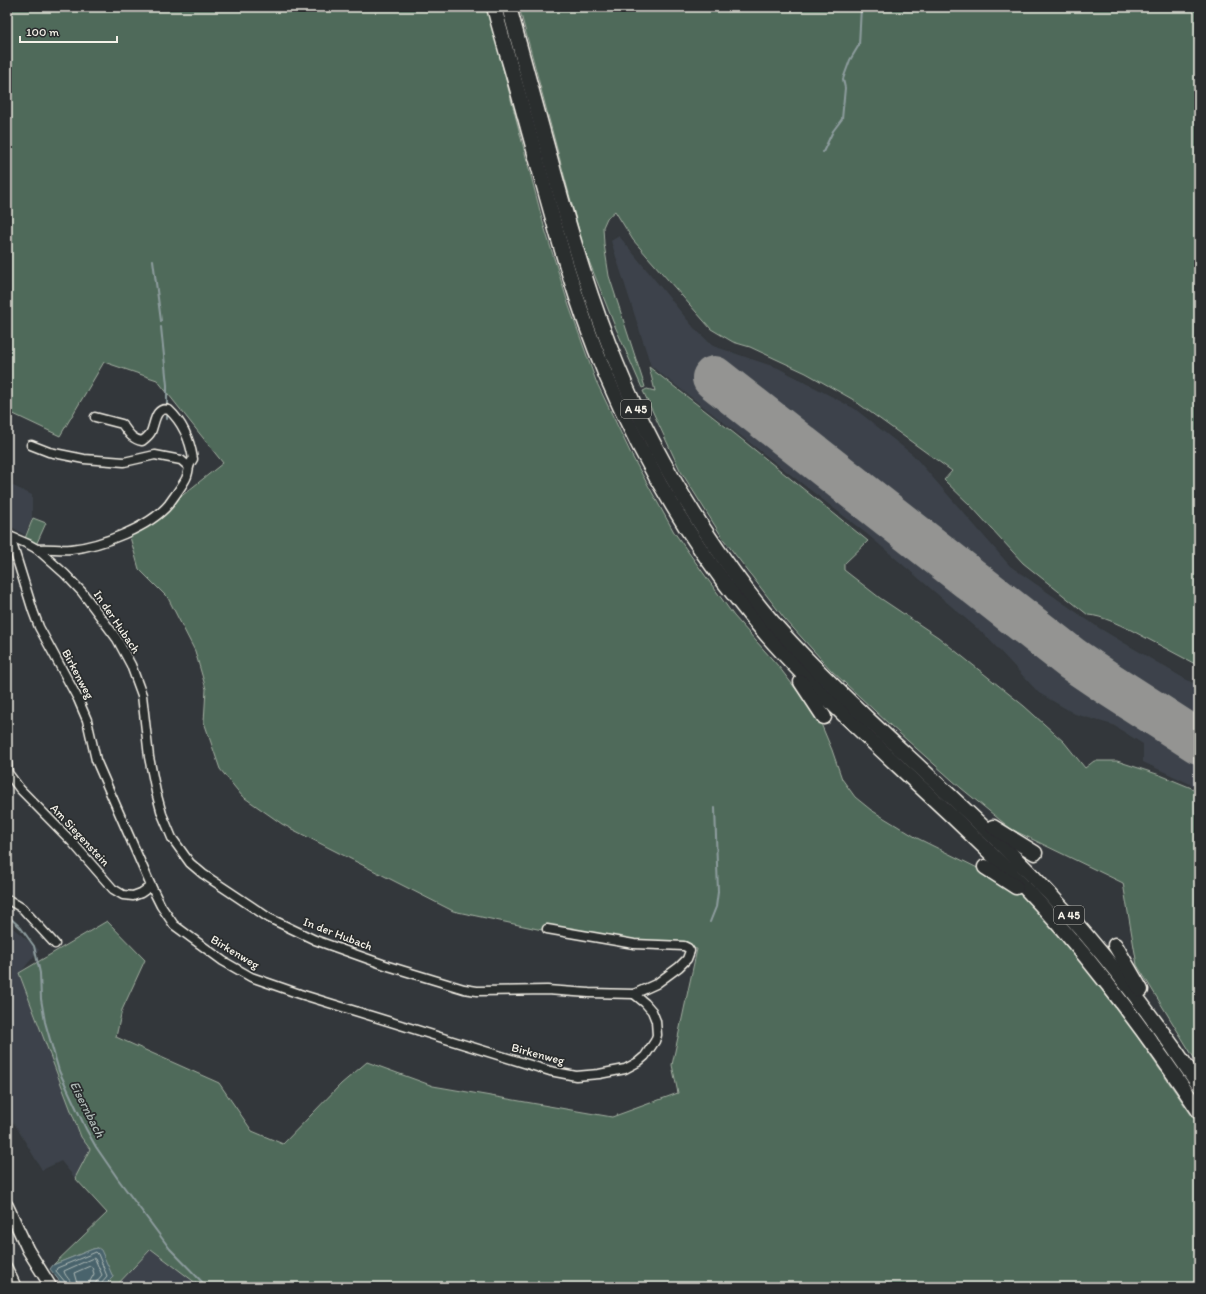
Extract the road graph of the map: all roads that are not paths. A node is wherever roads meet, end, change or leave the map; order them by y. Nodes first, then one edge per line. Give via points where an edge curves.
1 (494, 7) edge
2 (509, 7) edge
3 (95, 417) dead end
4 (31, 445) dead end
5 (188, 466) junction
6 (9, 536) edge
7 (38, 549) junction
8 (781, 652) junction
9 (824, 717) dead end
10 (7, 762) edge
11 (8, 772) edge
12 (954, 799) junction
13 (1034, 853) dead end
14 (984, 867) dead end
15 (151, 886) junction
16 (7, 899) edge
17 (1036, 900) junction
18 (547, 929) dead end
19 (55, 944) dead end
20 (1115, 945) dead end
21 (634, 994) junction
22 (1171, 1043) junction
23 (1199, 1085) edge
24 (1199, 1110) edge
25 (7, 1205) edge
26 (7, 1266) edge
27 (17, 1287) edge
28 (51, 1287) edge

1 - 8 highway, A 45 via 557,236 605,373 628,424 689,532 740,604
2 - 12 highway, A 45 via 582,270 600,323 640,417 674,480 726,561 750,594 791,641 832,685
3 - 5 street via 122,424 129,434 142,441 148,436 159,411 169,410 177,418 191,446 193,459
4 - 5 street via 49,452 84,459 124,462 156,455 181,460
5 - 7 street via 187,476 168,505 132,531 98,543 70,549
6 - 7 street
6 - 15 street, Birkenweg via 39,627 78,699 87,720 96,760
7 - 21 street, In der Hubach via 82,592 117,639 131,665 142,695 149,757 162,814 172,838 190,863 203,874 269,918 315,940 464,989
8 - 9 highway
8 - 17 highway, A 45 via 822,695 950,814
10 - 11 street, Am Siegenstein
11 - 15 street, Am Siegenstein via 20,789 113,889 123,895 133,896
12 - 13 highway
12 - 22 highway, A 45 via 1049,892 1126,983
14 - 17 highway
15 - 21 street, Birkenweg via 174,925 223,961 251,977 550,1071 576,1076 599,1074 625,1069 645,1056 657,1035 656,1021 652,1011
16 - 19 street via 22,908
17 - 24 highway, A 45 via 1114,991
18 - 21 street, In der Hubach via 634,944 688,948 689,955 679,967 656,984
20 - 22 highway
22 - 23 highway, A 45
25 - 28 main road via 28,1250
26 - 27 street

